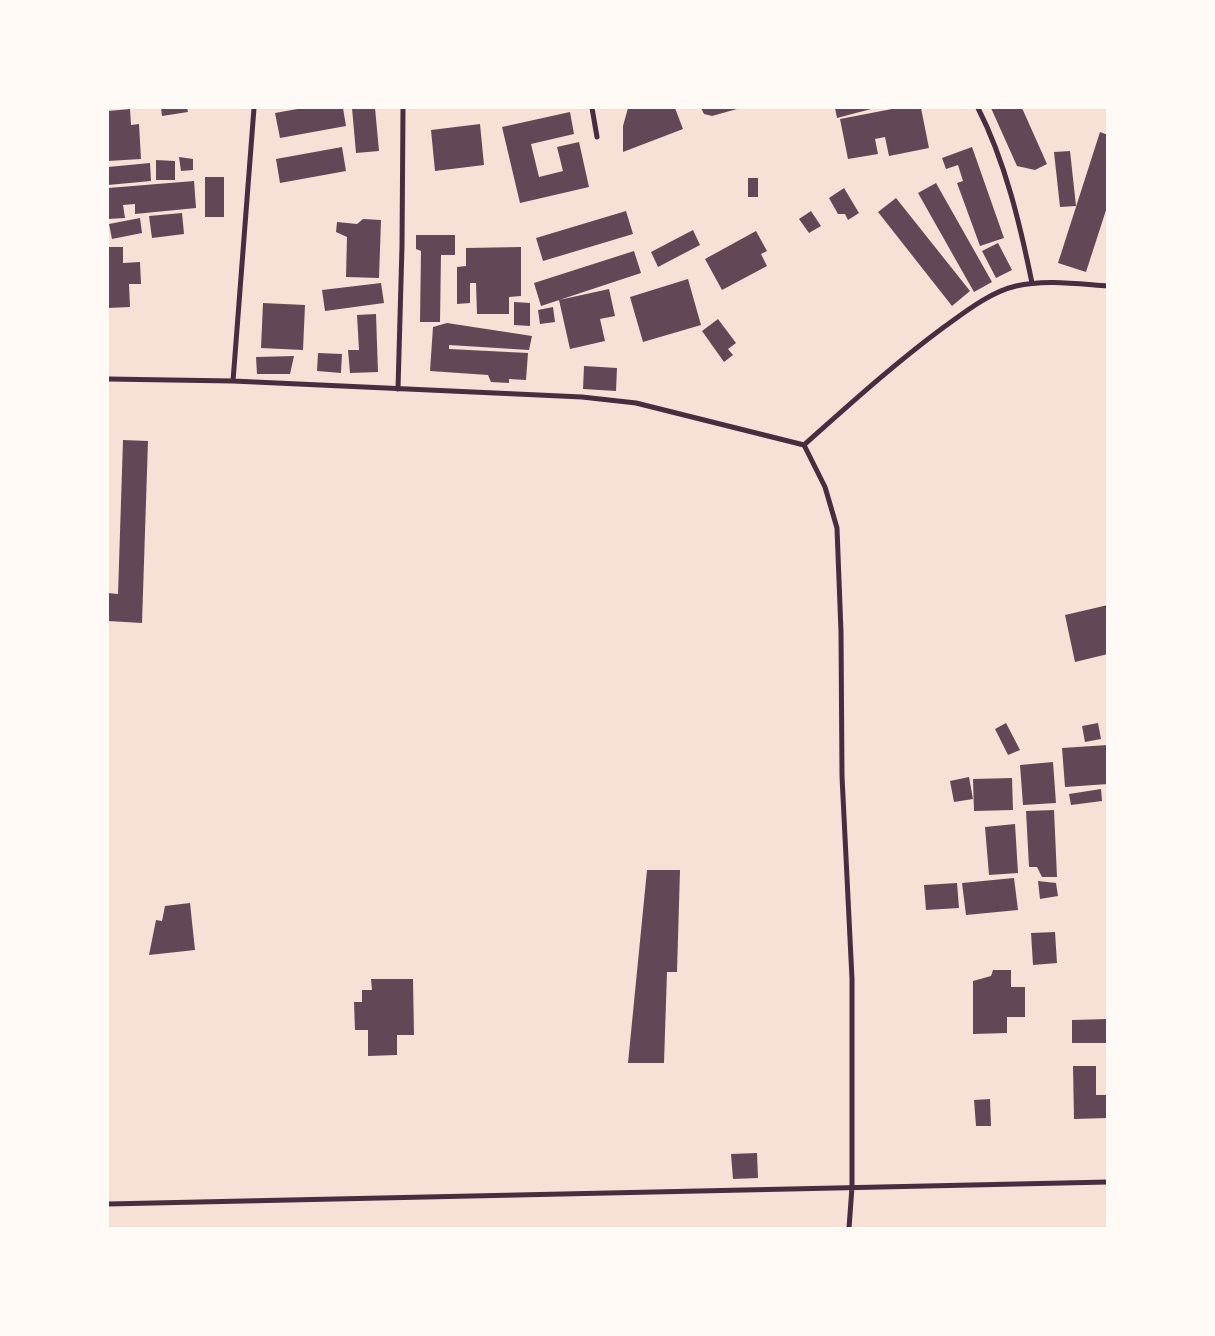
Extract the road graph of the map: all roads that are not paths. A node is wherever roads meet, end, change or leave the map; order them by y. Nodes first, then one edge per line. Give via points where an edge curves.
1 (254, 108) edge
2 (402, 108) edge
3 (592, 108) edge
4 (978, 108) edge
5 (597, 137) dead end
6 (1032, 283) junction
7 (1108, 286) edge
8 (108, 379) edge
9 (233, 381) junction
10 (398, 389) junction
11 (804, 445) junction
12 (1108, 1182) edge
13 (852, 1187) junction
14 (108, 1204) edge
15 (849, 1228) edge

1 - 9 street
2 - 10 street
3 - 5 street
4 - 6 street via 989,129 1008,187
6 - 7 street
6 - 11 street via 1014,286 959,316 898,361
8 - 9 street
9 - 10 street
10 - 11 street via 582,397 636,403
11 - 13 street via 825,487 837,528 842,776 852,979
12 - 13 street
13 - 14 street
13 - 15 street

